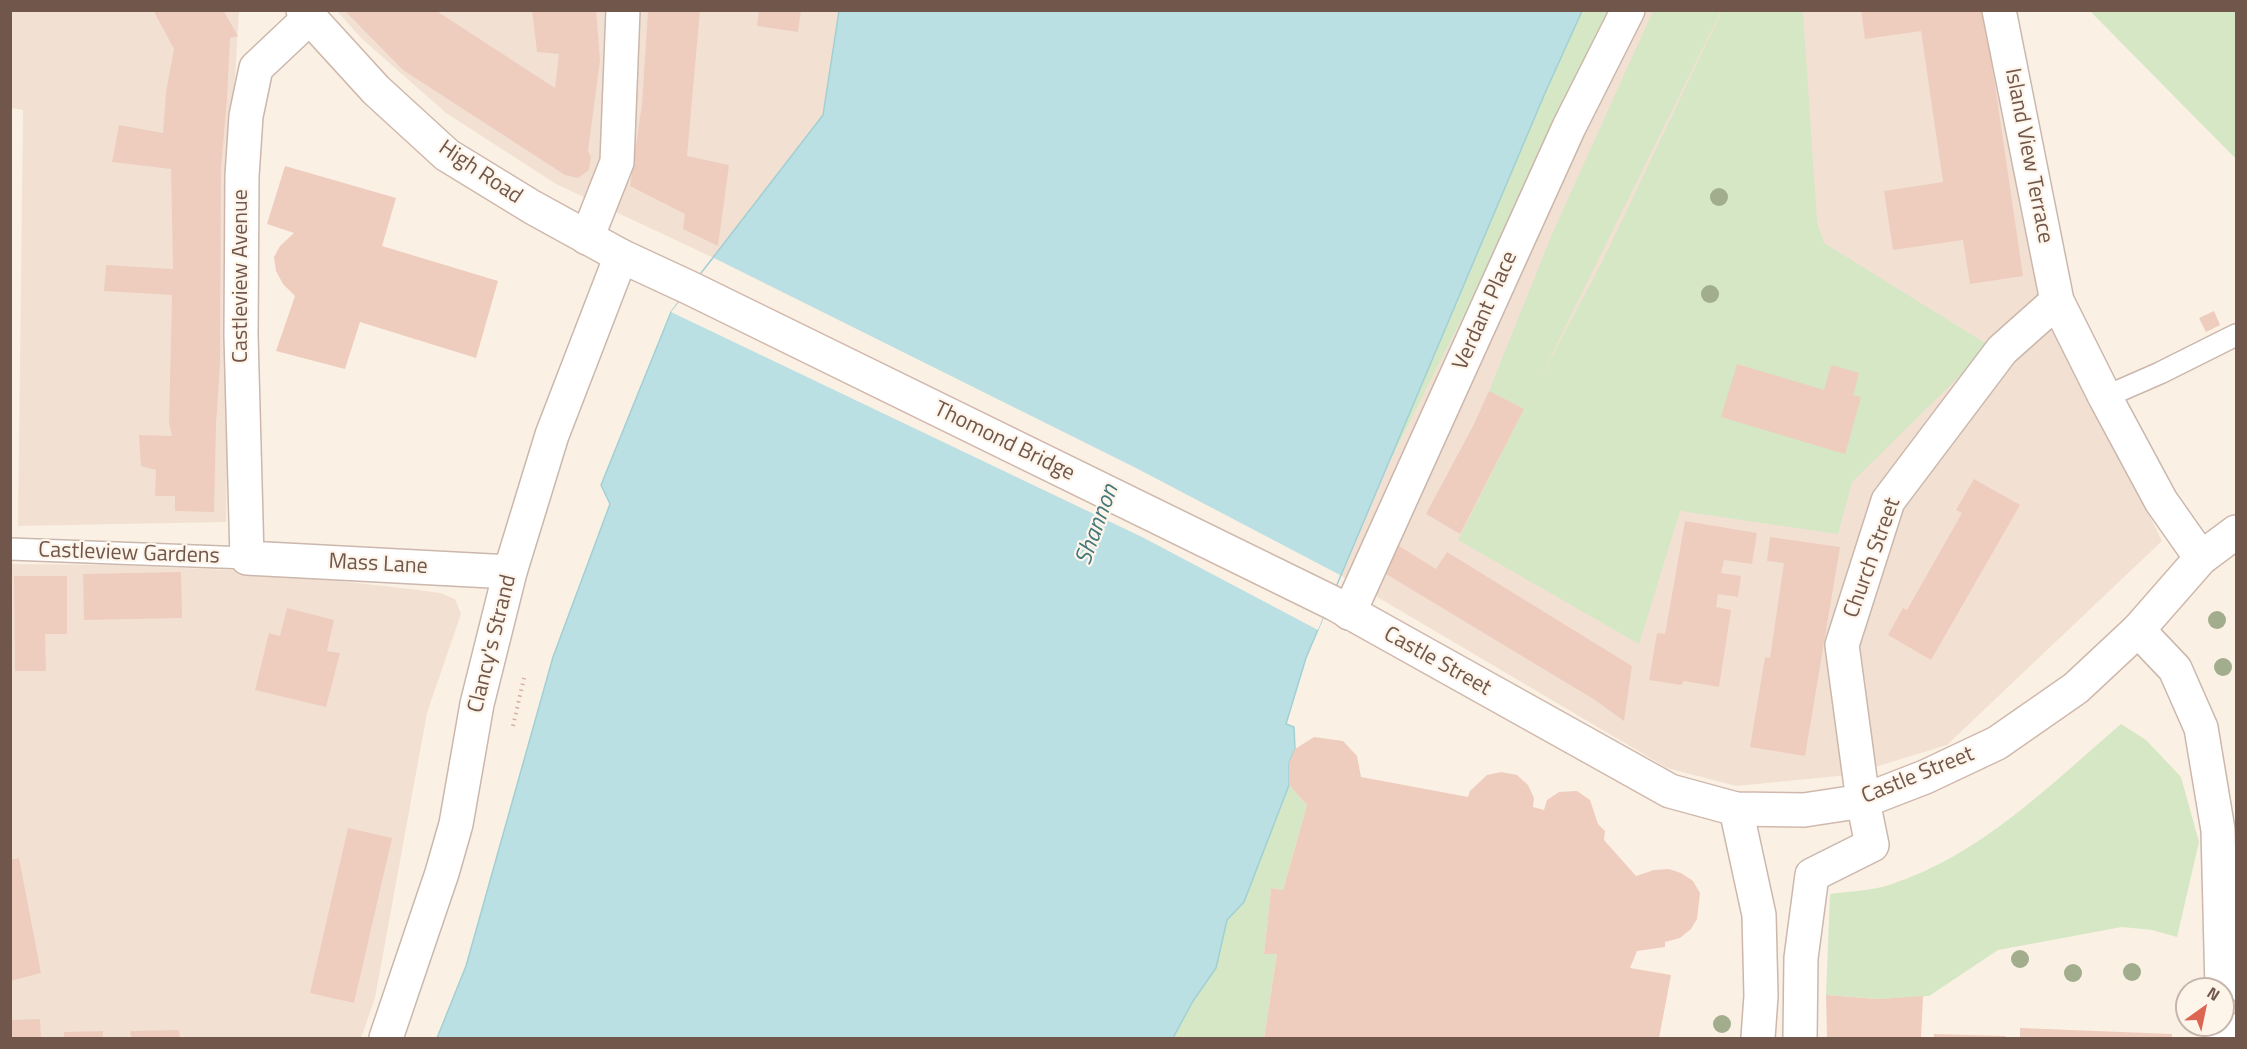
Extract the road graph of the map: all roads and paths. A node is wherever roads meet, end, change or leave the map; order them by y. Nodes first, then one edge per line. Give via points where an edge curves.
1 (623, 10) edge
2 (1628, 10) edge
3 (1999, 10) edge
4 (306, 14) edge
5 (587, 238) junction
6 (621, 256) junction
7 (658, 273) joint
8 (2057, 301) junction
9 (2236, 334) edge
10 (2105, 397) junction
11 (2236, 532) edge
12 (10, 549) edge
13 (247, 558) junction
14 (2201, 558) junction
15 (510, 572) junction
16 (1342, 608) junction
17 (2138, 630) junction
18 (526, 672) dead end
19 (513, 730) dead end
20 (1863, 801) junction
21 (1736, 809) junction
22 (2227, 831) edge
23 (2222, 977) edge
24 (386, 1038) edge
25 (1758, 1038) edge
26 (1800, 1038) edge

1 - 5 street via 617,162
2 - 16 street, Verdant Place
3 - 8 street, Island View Terrace
4 - 5 street, High Road via 376,90 447,155
4 - 13 street, Castleview Avenue via 256,68 246,116 241,335
5 - 6 street, High Road
6 - 7 street, High Road
6 - 15 street, Clancy's Strand via 552,435
7 - 16 street, Thomond Bridge
8 - 10 street, Island View Terrace
8 - 20 street, Church Street via 2002,350 1888,501 1842,645
9 - 10 lane
10 - 14 street, Island View Terrace via 2161,501
11 - 14 street, Castle Street
12 - 13 lane, Castleview Gardens
13 - 15 street, Mass Lane
14 - 17 street, Castle Street
15 - 24 street, Clancy's Strand via 477,704 456,824
16 - 21 street, Castle Street via 1670,791
17 - 20 street, Castle Street via 2076,688 1997,743
17 - 22 street via 2175,669 2201,729
18 - 19 path
20 - 21 street, Castle Street via 1804,810
20 - 26 street, Church Street via 1872,845 1812,875 1801,958
21 - 25 street via 1759,915
22 - 23 street

